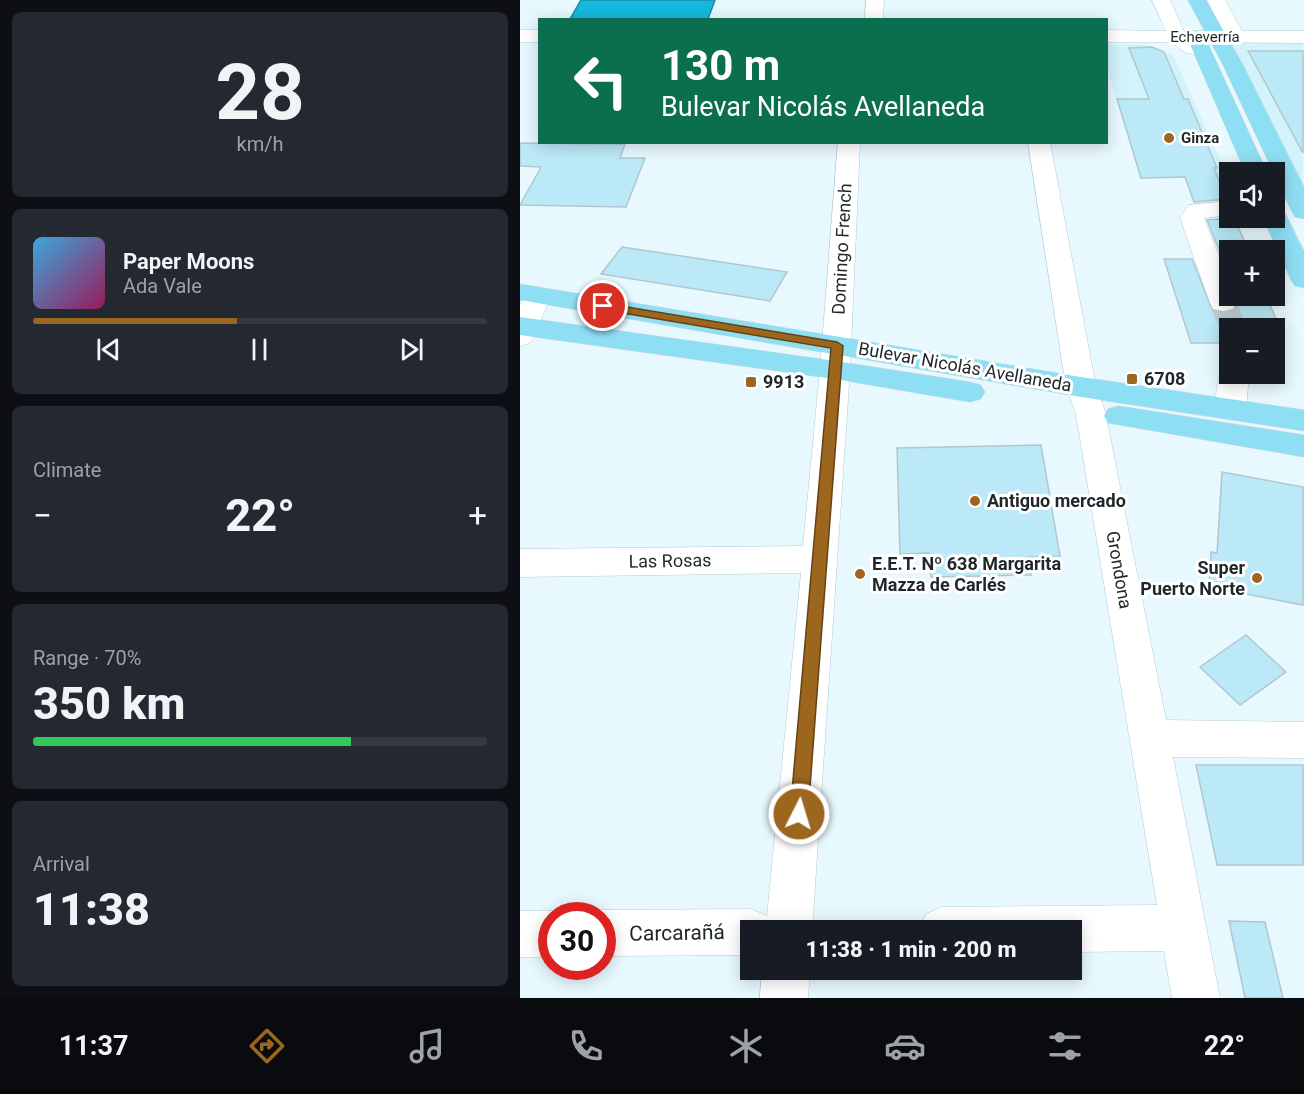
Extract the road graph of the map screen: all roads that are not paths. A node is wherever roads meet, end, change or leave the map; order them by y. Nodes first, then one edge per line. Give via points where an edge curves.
1 (875, 0) edge
2 (1161, 0) edge
3 (1180, 0) edge
4 (1197, 0) edge
5 (1216, 0) edge
6 (874, 18) edge
7 (520, 36) edge
8 (538, 36) edge
9 (1108, 36) edge
10 (1187, 37) junction
11 (1226, 37) junction
12 (1303, 37) edge
13 (1208, 65) joint
14 (1233, 65) joint
15 (849, 144) edge
16 (1039, 144) edge
17 (1252, 162) edge
18 (1219, 209) edge
19 (1303, 212) edge
20 (1280, 228) edge
21 (1303, 280) edge
22 (1219, 292) tunnel mouth
23 (529, 294) edge
24 (521, 330) edge
25 (836, 358) junction
26 (1233, 384) edge
27 (1086, 399) junction
28 (1231, 410) junction
29 (1303, 421) edge
30 (1303, 446) edge
31 (820, 559) junction
32 (520, 563) edge
33 (1150, 738) junction
34 (1303, 740) edge
35 (790, 920) edge
36 (1184, 928) junction
37 (1082, 929) edge
38 (740, 932) edge
39 (616, 933) edge
40 (520, 934) edge
41 (538, 934) edge
42 (785, 980) edge
43 (784, 998) edge
44 (1196, 998) edge

1 - 6 street
2 - 10 street
3 - 10 main road
4 - 11 main road
5 - 11 street
7 - 8 street
9 - 10 street, Echeverría
10 - 11 street, Echeverría
10 - 13 street
11 - 12 street, Echeverría
11 - 14 street
13 - 17 main road
14 - 19 main road
15 - 25 street, Domingo French
16 - 27 street, Grondona
18 - 22 street via 1198,210 1192,218
20 - 21 main road
23 - 24 street
23 - 25 main road, Bulevar Nicolás Avellaneda
24 - 25 main road, Bulevar Nicolás Avellaneda
25 - 27 main road, Bulevar Nicolás Avellaneda
25 - 31 street, Domingo French
26 - 28 street
27 - 28 main road, Bulevar Nicolás Avellaneda
27 - 30 main road, Bulevar Nicolás Avellaneda
27 - 33 street, Grondona
28 - 29 main road, Bulevar Nicolás Avellaneda
31 - 32 street, Las Rosas
31 - 35 street, Domingo French
33 - 34 street
33 - 36 street, Grondona
36 - 37 street
36 - 44 street, Grondona
38 - 39 street, Carcarañá
40 - 41 street
42 - 43 street

